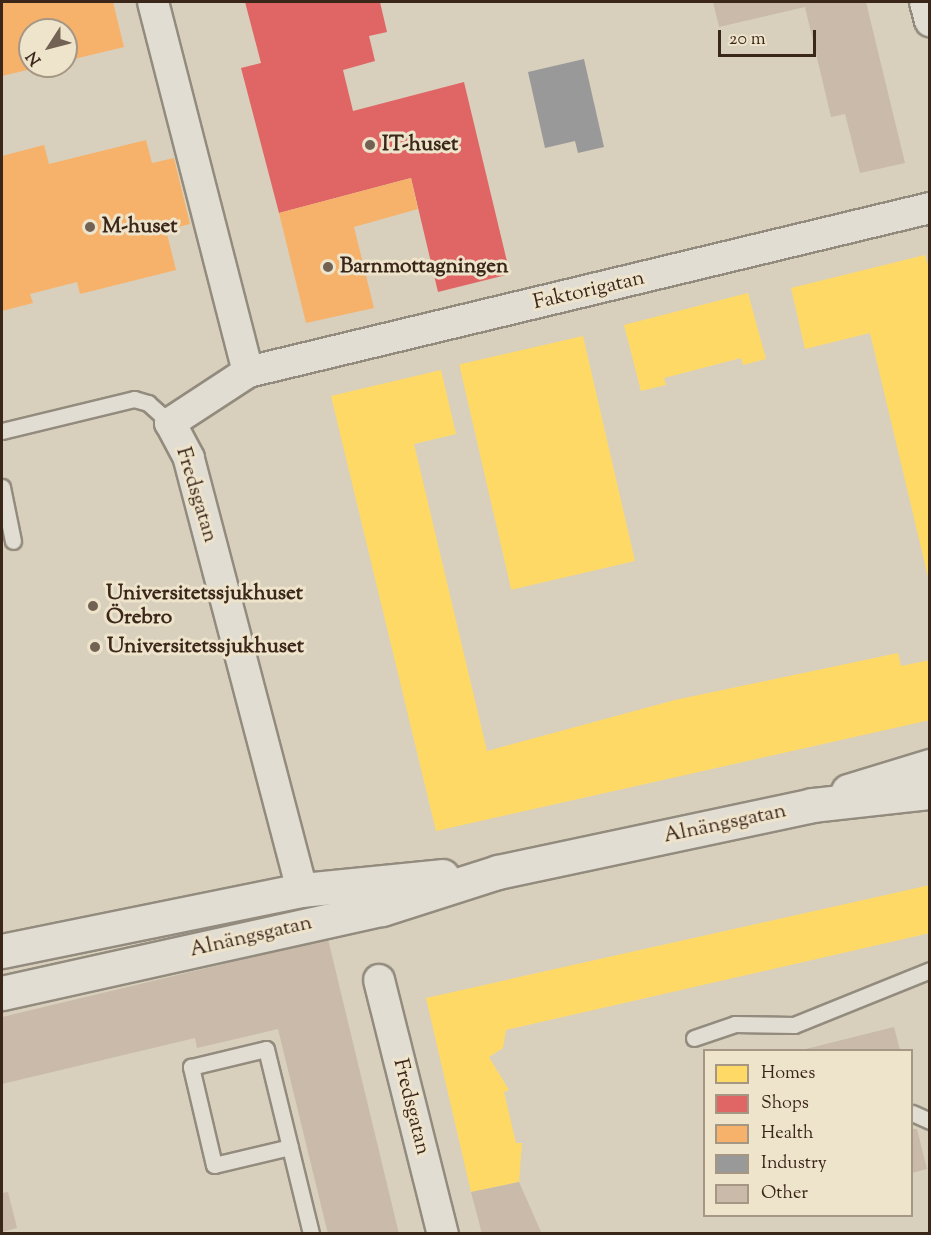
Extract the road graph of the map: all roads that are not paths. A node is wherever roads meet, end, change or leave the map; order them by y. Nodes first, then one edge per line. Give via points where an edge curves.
1 (153, 2) edge
2 (925, 2) edge
3 (930, 21) edge
4 (930, 207) edge
5 (248, 372) junction
6 (170, 423) junction
7 (2, 431) edge
8 (2, 487) edge
9 (14, 541) dead end
10 (930, 766) edge
11 (930, 792) edge
12 (812, 805) junction
13 (498, 872) junction
14 (302, 890) junction
15 (310, 923) junction
16 (2, 951) edge
17 (930, 969) edge
18 (379, 980) dead end
19 (2, 993) edge
20 (694, 1038) dead end
21 (913, 1114) edge
22 (930, 1122) edge
23 (290, 1147) junction
24 (311, 1233) edge
25 (443, 1233) edge

1 - 5 street
2 - 3 street
4 - 5 street, Faktorigatan
5 - 6 street, Fredsgatan
6 - 7 lane via 148,403 134,399
6 - 14 street, Fredsgatan via 189,458
8 - 9 lane
10 - 12 main road, Alnängsgatan
11 - 12 main road, Alnängsgatan
12 - 13 main road, Alnängsgatan
13 - 14 main road, Alnängsgatan
13 - 15 main road, Alnängsgatan via 382,909
14 - 15 main road
14 - 16 main road, Alnängsgatan
15 - 19 main road, Alnängsgatan
17 - 20 lane via 794,1025 735,1024
18 - 25 street, Fredsgatan
21 - 22 lane
23 - 23 lane via 266,1049 191,1067 214,1165
23 - 24 lane

